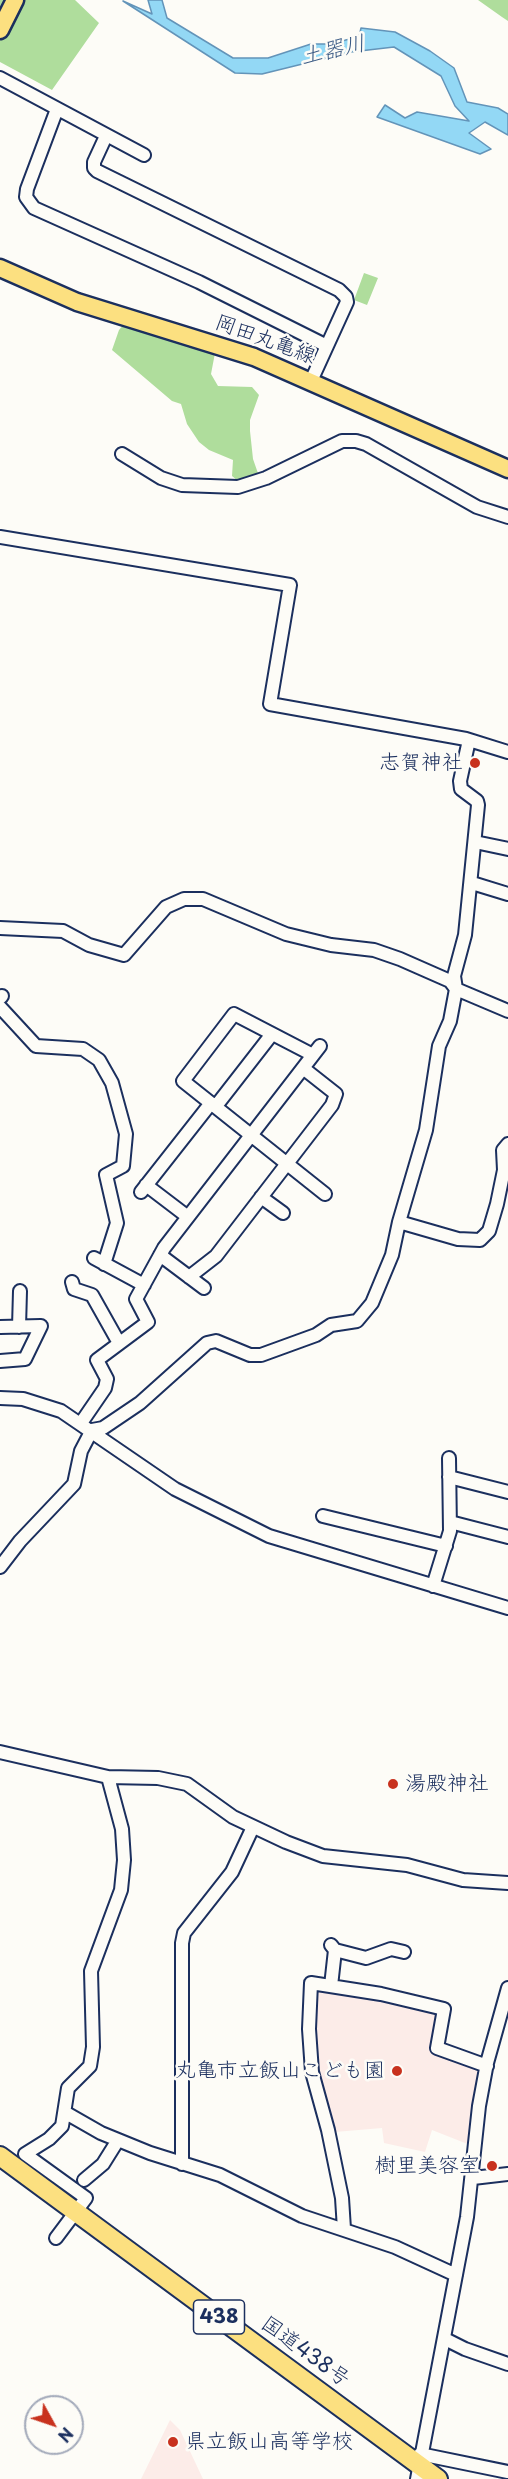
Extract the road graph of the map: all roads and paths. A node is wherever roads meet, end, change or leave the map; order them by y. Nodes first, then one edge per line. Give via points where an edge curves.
1 (15, 0) edge
2 (0, 30) edge
3 (0, 78) edge
4 (57, 109) junction
5 (106, 136) junction
6 (144, 155) dead end
7 (0, 268) edge
8 (327, 346) junction
9 (311, 381) junction
10 (122, 454) dead end
11 (508, 469) edge
12 (508, 517) edge
13 (0, 537) edge
14 (469, 740) junction
15 (508, 752) edge
16 (475, 842) junction
17 (508, 849) edge
18 (472, 883) junction
19 (508, 894) edge
20 (0, 928) edge
21 (456, 989) junction
22 (1, 1000) edge
23 (508, 1011) edge
24 (272, 1034) junction
25 (303, 1068) junction
26 (213, 1104) junction
27 (251, 1135) junction
28 (508, 1144) edge
29 (287, 1164) junction
30 (325, 1194) dead end
31 (261, 1197) junction
32 (283, 1213) dead end
33 (188, 1217) junction
34 (399, 1222) junction
35 (160, 1255) junction
36 (189, 1277) junction
37 (72, 1282) dead end
38 (144, 1286) junction
39 (204, 1288) dead end
40 (20, 1291) dead end
41 (0, 1327) edge
42 (19, 1327) junction
43 (119, 1343) junction
44 (0, 1362) edge
45 (0, 1398) edge
46 (81, 1423) junction
47 (92, 1430) junction
48 (449, 1458) dead end
49 (449, 1477) junction
50 (508, 1492) edge
51 (324, 1516) dead end
52 (450, 1522) junction
53 (508, 1537) edge
54 (446, 1546) junction
55 (0, 1567) edge
56 (433, 1586) junction
57 (508, 1608) edge
58 (0, 1752) edge
59 (108, 1778) junction
60 (253, 1827) junction
61 (508, 1883) edge
62 (404, 1952) dead end
63 (331, 1986) junction
64 (508, 1988) edge
65 (487, 2066) junction
66 (66, 2113) junction
67 (118, 2140) junction
68 (0, 2156) edge
69 (183, 2164) junction
70 (0, 2171) edge
71 (508, 2174) edge
72 (473, 2178) junction
73 (84, 2180) dead end
74 (73, 2217) junction
75 (344, 2229) junction
76 (56, 2238) dead end
77 (456, 2275) junction
78 (445, 2339) junction
79 (508, 2364) edge
80 (418, 2471) edge
81 (508, 2472) edge
82 (438, 2479) edge

1 - 2 main road
3 - 4 street
4 - 5 street
4 - 8 street via 27,189 26,197 34,208 199,282
5 - 6 street
5 - 8 street via 94,162 97,171 339,290 347,302
7 - 9 main road, 岡田丸亀線 via 77,302 254,357
8 - 9 street
9 - 11 main road, 岡田丸亀線
10 - 12 street via 161,478 182,485 238,487 266,478 342,441 356,441 477,507
13 - 14 street via 290,585 270,704
14 - 15 street
14 - 16 street via 460,781 461,789 478,805
16 - 17 street
16 - 18 street
18 - 19 street
18 - 21 street via 465,935 454,976
20 - 21 street via 63,931 89,945 124,955 166,907 184,899 203,899 285,934 400,959 450,981
21 - 23 street
21 - 34 street via 450,1022 439,1046 426,1130
22 - 38 street via 30,1033 36,1046 83,1049 113,1076 127,1118 126,1134 123,1166 106,1174 117,1223 99,1261
24 - 25 street via 316,1051
24 - 26 street
24 - 26 street via 234,1014 183,1081
25 - 27 street
25 - 29 street via 336,1094 332,1105
26 - 27 street
26 - 33 street via 144,1189
27 - 29 street
27 - 33 street
28 - 34 street via 503,1150 504,1170 489,1231 480,1240 458,1239
29 - 30 street
29 - 31 street
31 - 32 street
31 - 36 street via 216,1256
33 - 35 street
34 - 47 street via 380,1287 357,1320 331,1325 316,1335 261,1355 216,1341 207,1343 140,1402 103,1428
35 - 36 street
35 - 38 street
36 - 39 street
37 - 43 street via 74,1289 92,1295
38 - 43 street via 136,1299 148,1322
40 - 42 street
41 - 42 street
42 - 44 street via 42,1326 25,1359
43 - 46 street via 97,1360 107,1378 105,1388
45 - 46 street via 43,1404
46 - 47 street
47 - 55 street via 81,1451 74,1484 20,1540
47 - 56 street via 176,1489 269,1536
48 - 49 street
49 - 50 street
49 - 52 street
51 - 54 street
52 - 53 street
52 - 54 street
54 - 56 street
56 - 57 street
58 - 59 street
59 - 60 street via 158,1778 187,1784
59 - 66 street via 123,1829 121,1890 91,1971 90,2066 68,2088
60 - 61 street via 332,1858 406,1865 463,1880
60 - 69 street via 232,1872 184,1933
62 - 63 street via 391,1949 366,1958 333,1948
63 - 65 street via 444,2009 437,2048
63 - 75 street via 311,1983 309,2029 312,2072 340,2187
64 - 65 street
65 - 72 street
66 - 67 street
66 - 74 street via 62,2126 25,2154 86,2198
67 - 69 street
67 - 73 street via 103,2164
68 - 74 highway, 国道438号 / 438
69 - 75 street via 220,2175 302,2216
70 - 74 highway, 国道438号 / 438
71 - 72 street
72 - 77 street
74 - 76 street
74 - 80 highway, 国道438号 / 438
75 - 77 street
77 - 78 street
78 - 79 street
78 - 80 street
80 - 81 street
80 - 82 highway, 国道438号 / 438

